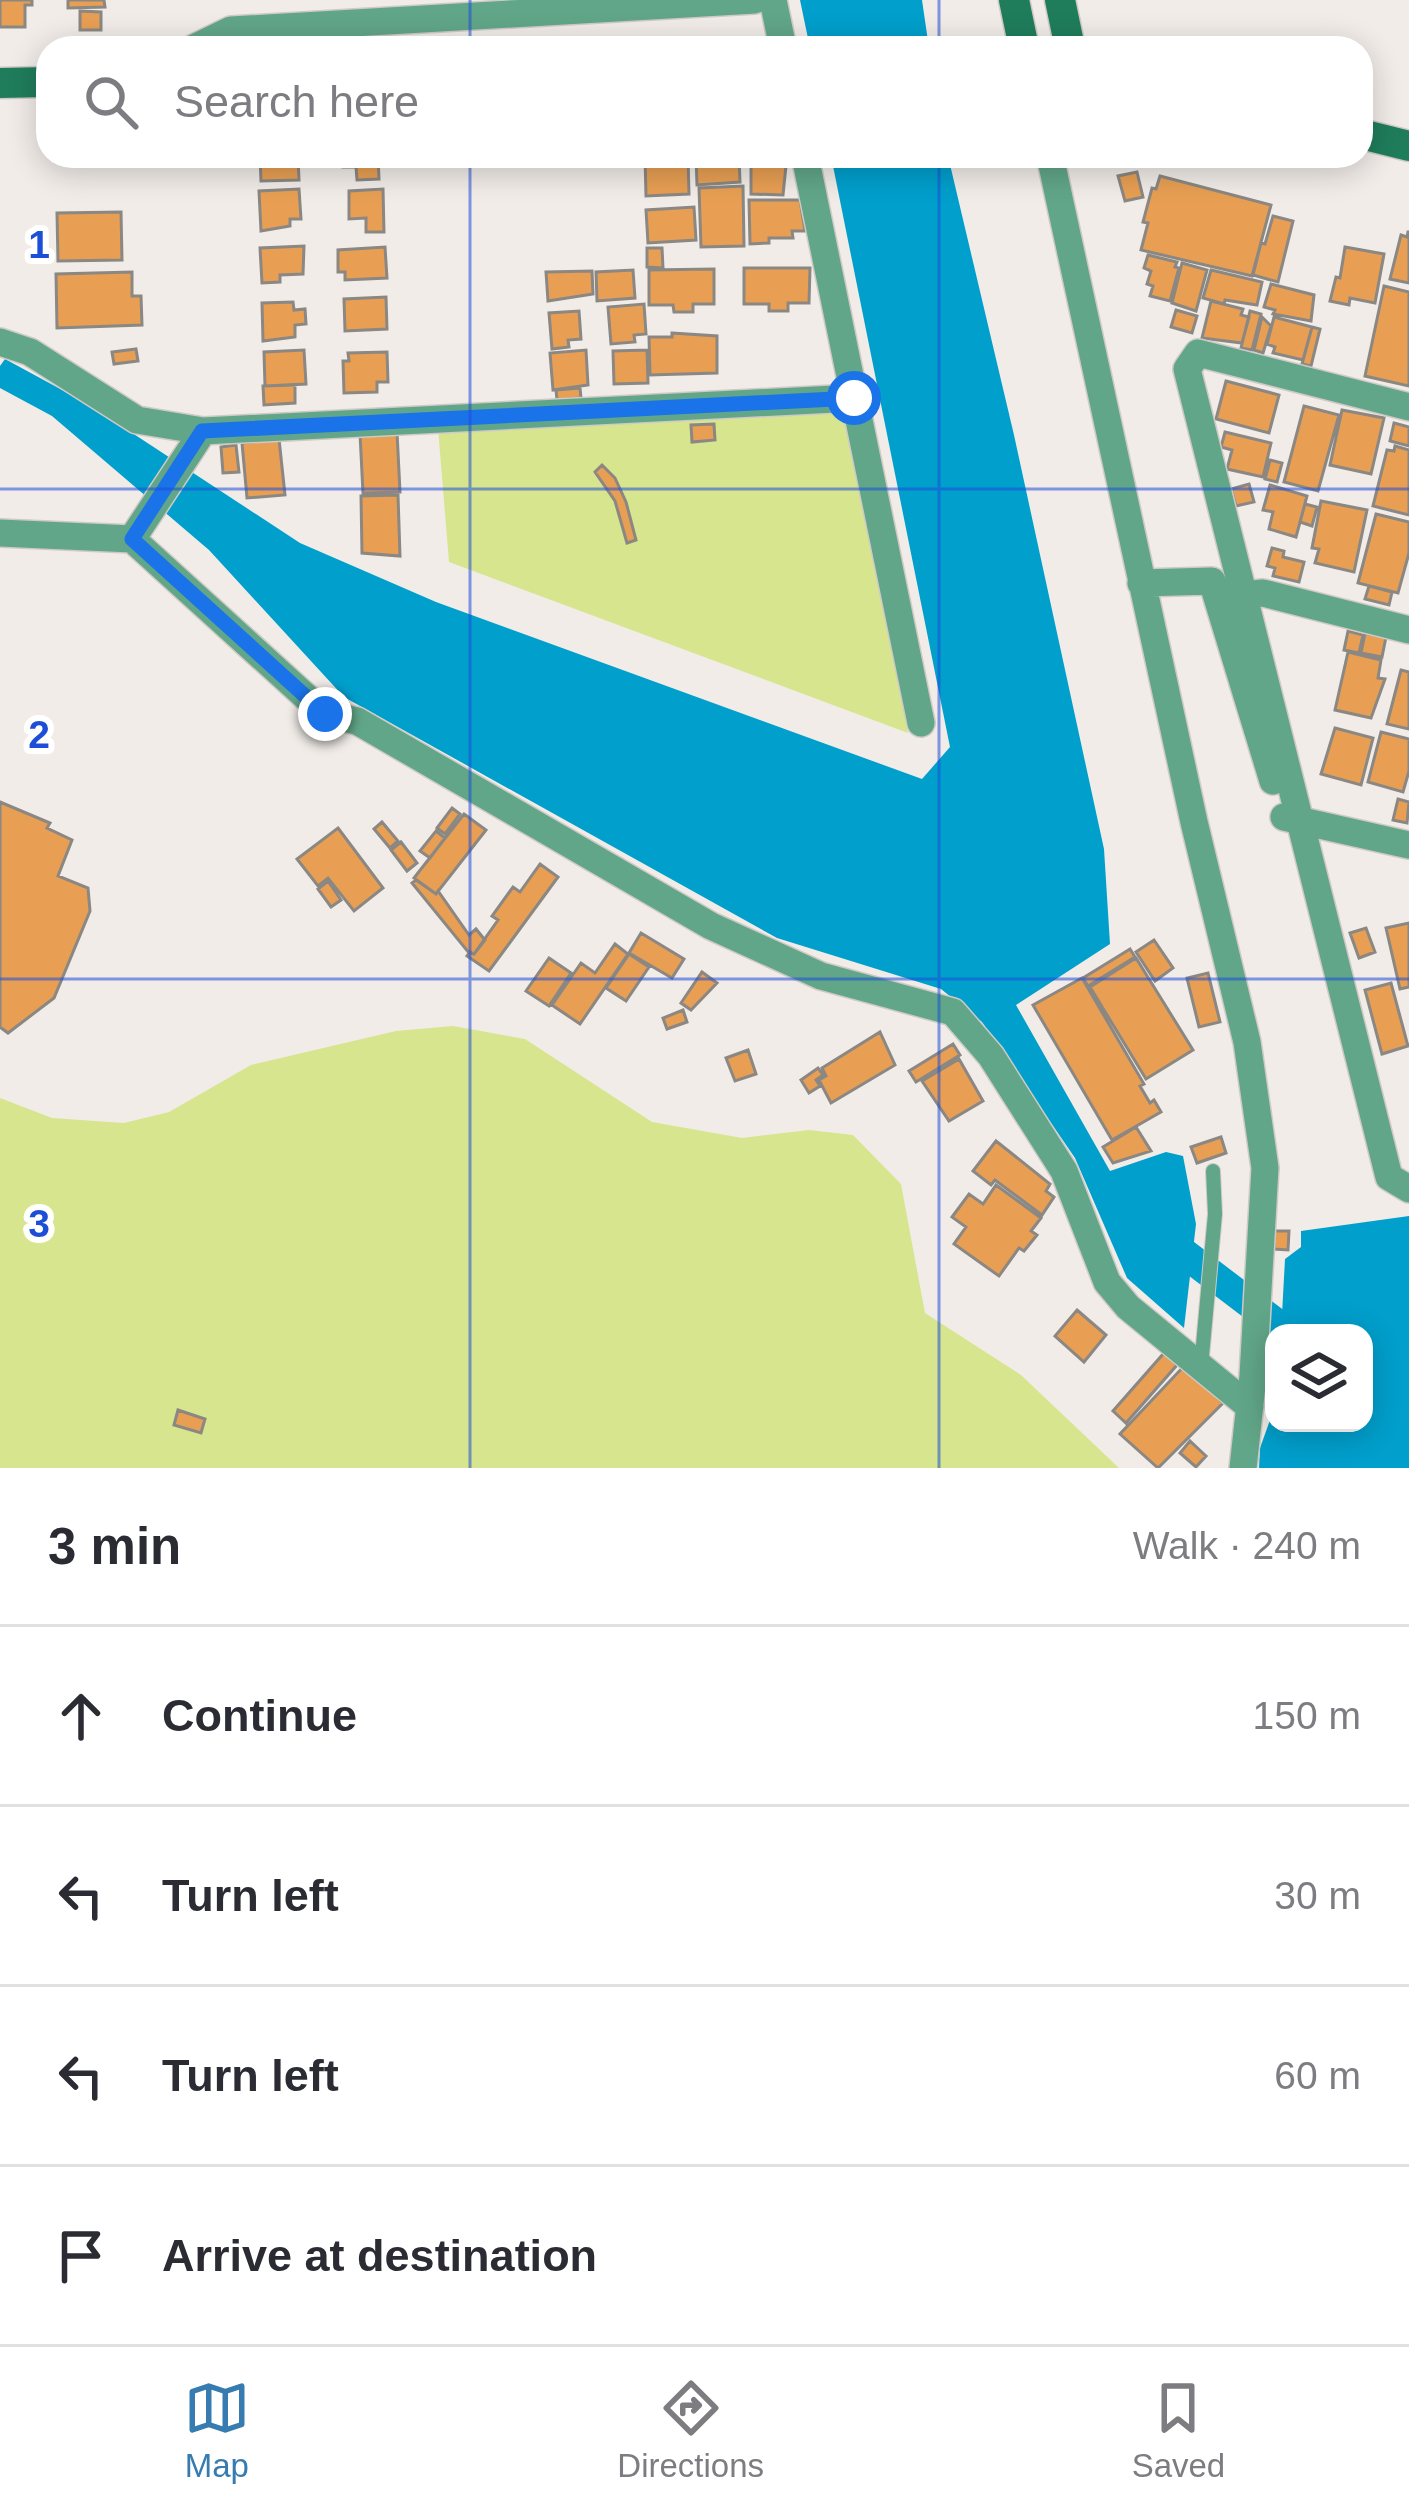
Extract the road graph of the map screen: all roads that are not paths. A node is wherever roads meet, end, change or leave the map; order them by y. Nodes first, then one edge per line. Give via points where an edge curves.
1 (755, 0) edge
2 (773, 0) edge
3 (1014, 0) edge
4 (1060, 0) edge
5 (219, 36) edge
6 (780, 36) edge
7 (1022, 36) edge
8 (1068, 36) edge
9 (36, 82) edge
10 (0, 83) edge
11 (1373, 137) edge
12 (1409, 146) edge
13 (808, 168) edge
14 (1053, 168) edge
15 (0, 342) edge
16 (854, 398) junction
17 (1409, 407) edge
18 (202, 431) junction
19 (0, 533) edge
20 (132, 539) junction
21 (1141, 583) junction
22 (1242, 595) junction
23 (1409, 630) edge
24 (921, 722) dead end
25 (1301, 821) junction
26 (1409, 845) edge
27 (1213, 1171) dead end
28 (1409, 1189) edge
29 (1202, 1355) junction
30 (1250, 1407) junction
31 (1243, 1468) edge

1 - 5 street
2 - 6 street
3 - 7 street
4 - 8 street
9 - 10 street
11 - 12 street
13 - 16 street
14 - 21 street
15 - 18 street via 30,352 137,420
16 - 18 street
16 - 24 street
17 - 22 street via 1198,353 1187,369
18 - 20 street
19 - 20 street
20 - 29 street via 325,714 356,721 776,957 953,1012 992,1056 1064,1171 1107,1282 1128,1307
21 - 25 street via 1212,581 1284,817
21 - 30 street via 1247,1042 1265,1168
22 - 23 street via 1263,593
22 - 25 street
25 - 26 street
25 - 28 street via 1389,1177
27 - 29 lane
29 - 30 street
30 - 31 street

